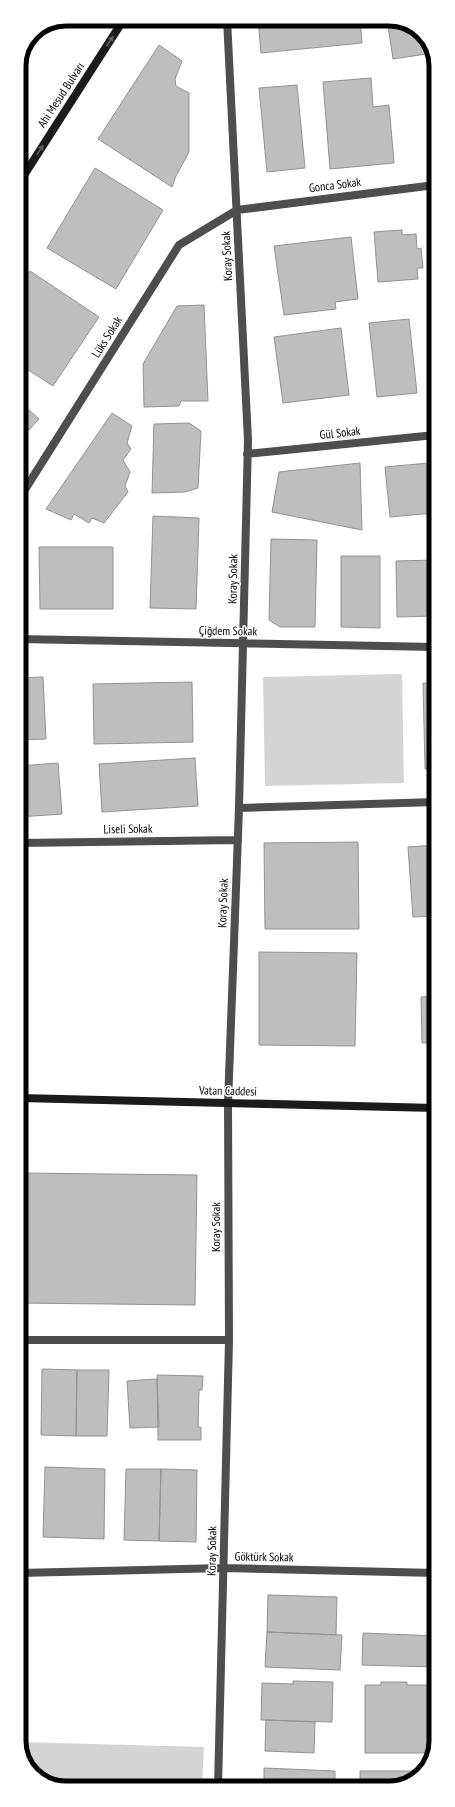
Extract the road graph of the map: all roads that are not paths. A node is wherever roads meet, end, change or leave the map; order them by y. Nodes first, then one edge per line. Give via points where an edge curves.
1 (120, 26) edge
2 (228, 26) edge
3 (26, 172) edge
4 (429, 186) edge
5 (237, 210) junction
6 (429, 436) edge
7 (248, 454) junction
8 (26, 488) edge
9 (26, 639) edge
10 (243, 643) junction
11 (429, 647) edge
12 (429, 802) edge
13 (239, 808) junction
14 (238, 840) junction
15 (26, 842) edge
16 (26, 1098) edge
17 (228, 1103) junction
18 (429, 1108) edge
19 (26, 1340) edge
20 (229, 1340) junction
21 (224, 1568) junction
22 (26, 1573) edge
23 (429, 1573) edge
24 (218, 1781) edge

3 -> 1 main road, Ahi Mesud Bulvarı
2 - 5 street, Koray Sokak
4 - 5 street, Gonca Sokak
5 - 7 street, Koray Sokak
5 - 8 street, Lüks Sokak via 179,244
6 - 7 street, Gül Sokak
7 - 10 street, Koray Sokak
9 - 10 street, Çiğdem Sokak
10 - 11 street, Çiğdem Sokak
10 - 13 street, Koray Sokak
12 - 13 street
13 - 14 street, Koray Sokak
14 - 15 street, Liseli Sokak
14 - 17 street, Koray Sokak
16 - 17 main road, Vatan Caddesi
17 - 18 main road, Vatan Caddesi
17 - 20 street, Koray Sokak
19 - 20 street
20 - 21 street, Koray Sokak
21 - 22 street, Göktürk Sokak
21 - 23 street, Göktürk Sokak
21 - 24 street, Koray Sokak

